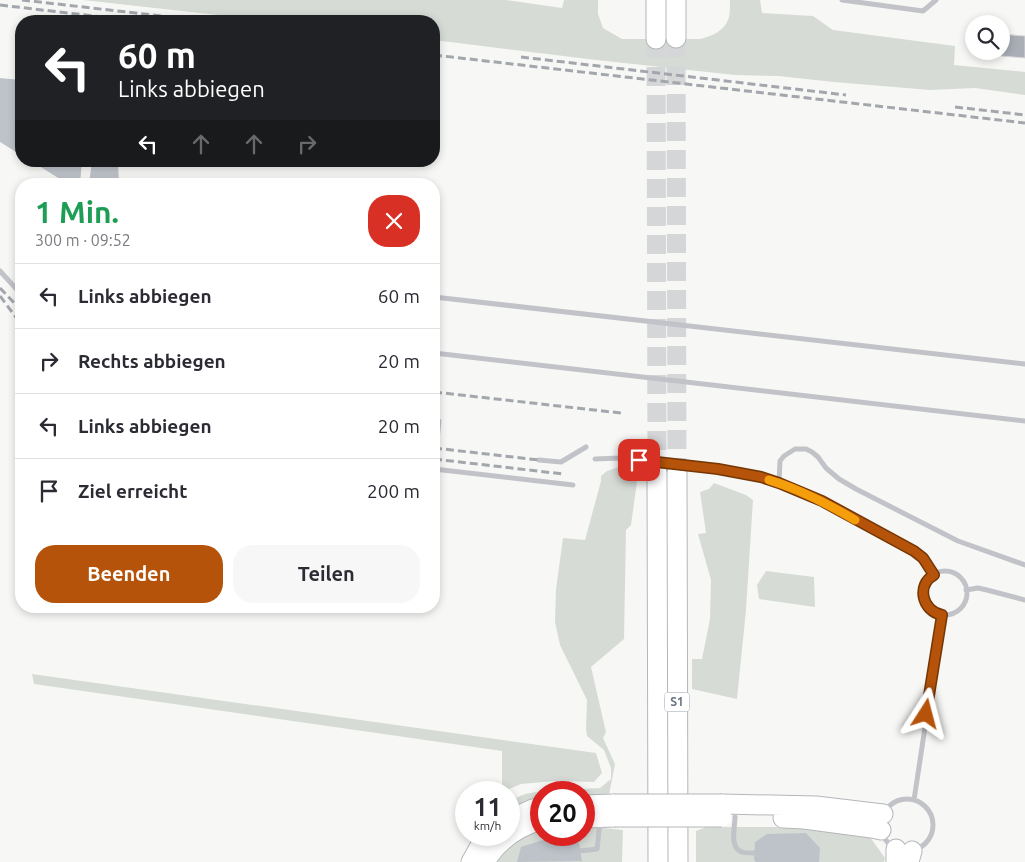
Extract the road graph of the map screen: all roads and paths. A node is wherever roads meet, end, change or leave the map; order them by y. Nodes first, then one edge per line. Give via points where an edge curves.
1 (656, 0) edge
2 (676, 0) edge
3 (842, 0) edge
4 (936, 0) edge
5 (676, 38) tunnel mouth
6 (656, 39) tunnel mouth
7 (0, 271) edge
8 (15, 287) edge
9 (440, 298) edge
10 (440, 354) edge
11 (1025, 364) edge
12 (1025, 421) edge
13 (586, 447) dead end
14 (595, 459) dead end
15 (540, 460) dead end
16 (440, 470) edge
17 (657, 472) tunnel mouth
18 (677, 473) tunnel mouth
19 (779, 483) junction
20 (573, 484) dead end
21 (1025, 565) edge
22 (934, 575) junction
23 (966, 590) junction
24 (1025, 600) edge
25 (942, 615) junction
26 (914, 800) junction
27 (726, 813) junction
28 (603, 814) edge
29 (882, 822) junction
30 (530, 824) edge
31 (658, 832) junction
32 (481, 846) edge
33 (580, 852) dead end
34 (754, 853) dead end
35 (903, 856) edge
36 (471, 862) edge
37 (485, 862) edge
38 (654, 862) edge
39 (658, 862) edge
40 (678, 862) edge

1 - 6 highway
2 - 5 highway
3 - 4 lane via 923,11
7 - 8 lane
9 - 11 lane
10 - 12 lane
13 - 15 lane via 561,462
14 - 19 lane via 620,458 718,469
16 - 20 lane
17 - 31 highway, S1
18 - 40 highway, S1
19 - 21 lane via 780,461 784,456 795,449 806,450 856,489 958,541
19 - 22 lane via 822,501 914,551
22 - 23 lane via 951,572 962,580
22 - 25 lane via 926,583 923,597 930,610
23 - 24 lane via 978,588
23 - 25 lane via 962,607
25 - 26 lane
26 - 29 lane via 895,802 888,807
26 - 35 lane via 926,806 931,813 933,830 926,844
27 - 28 highway, bridge
27 - 29 highway via 816,806
27 - 34 lane via 736,848 741,852
28 - 33 lane via 597,849
29 - 35 lane via 884,838
30 - 37 highway via 502,840
31 - 38 highway
31 - 39 highway, S1
32 - 36 highway

